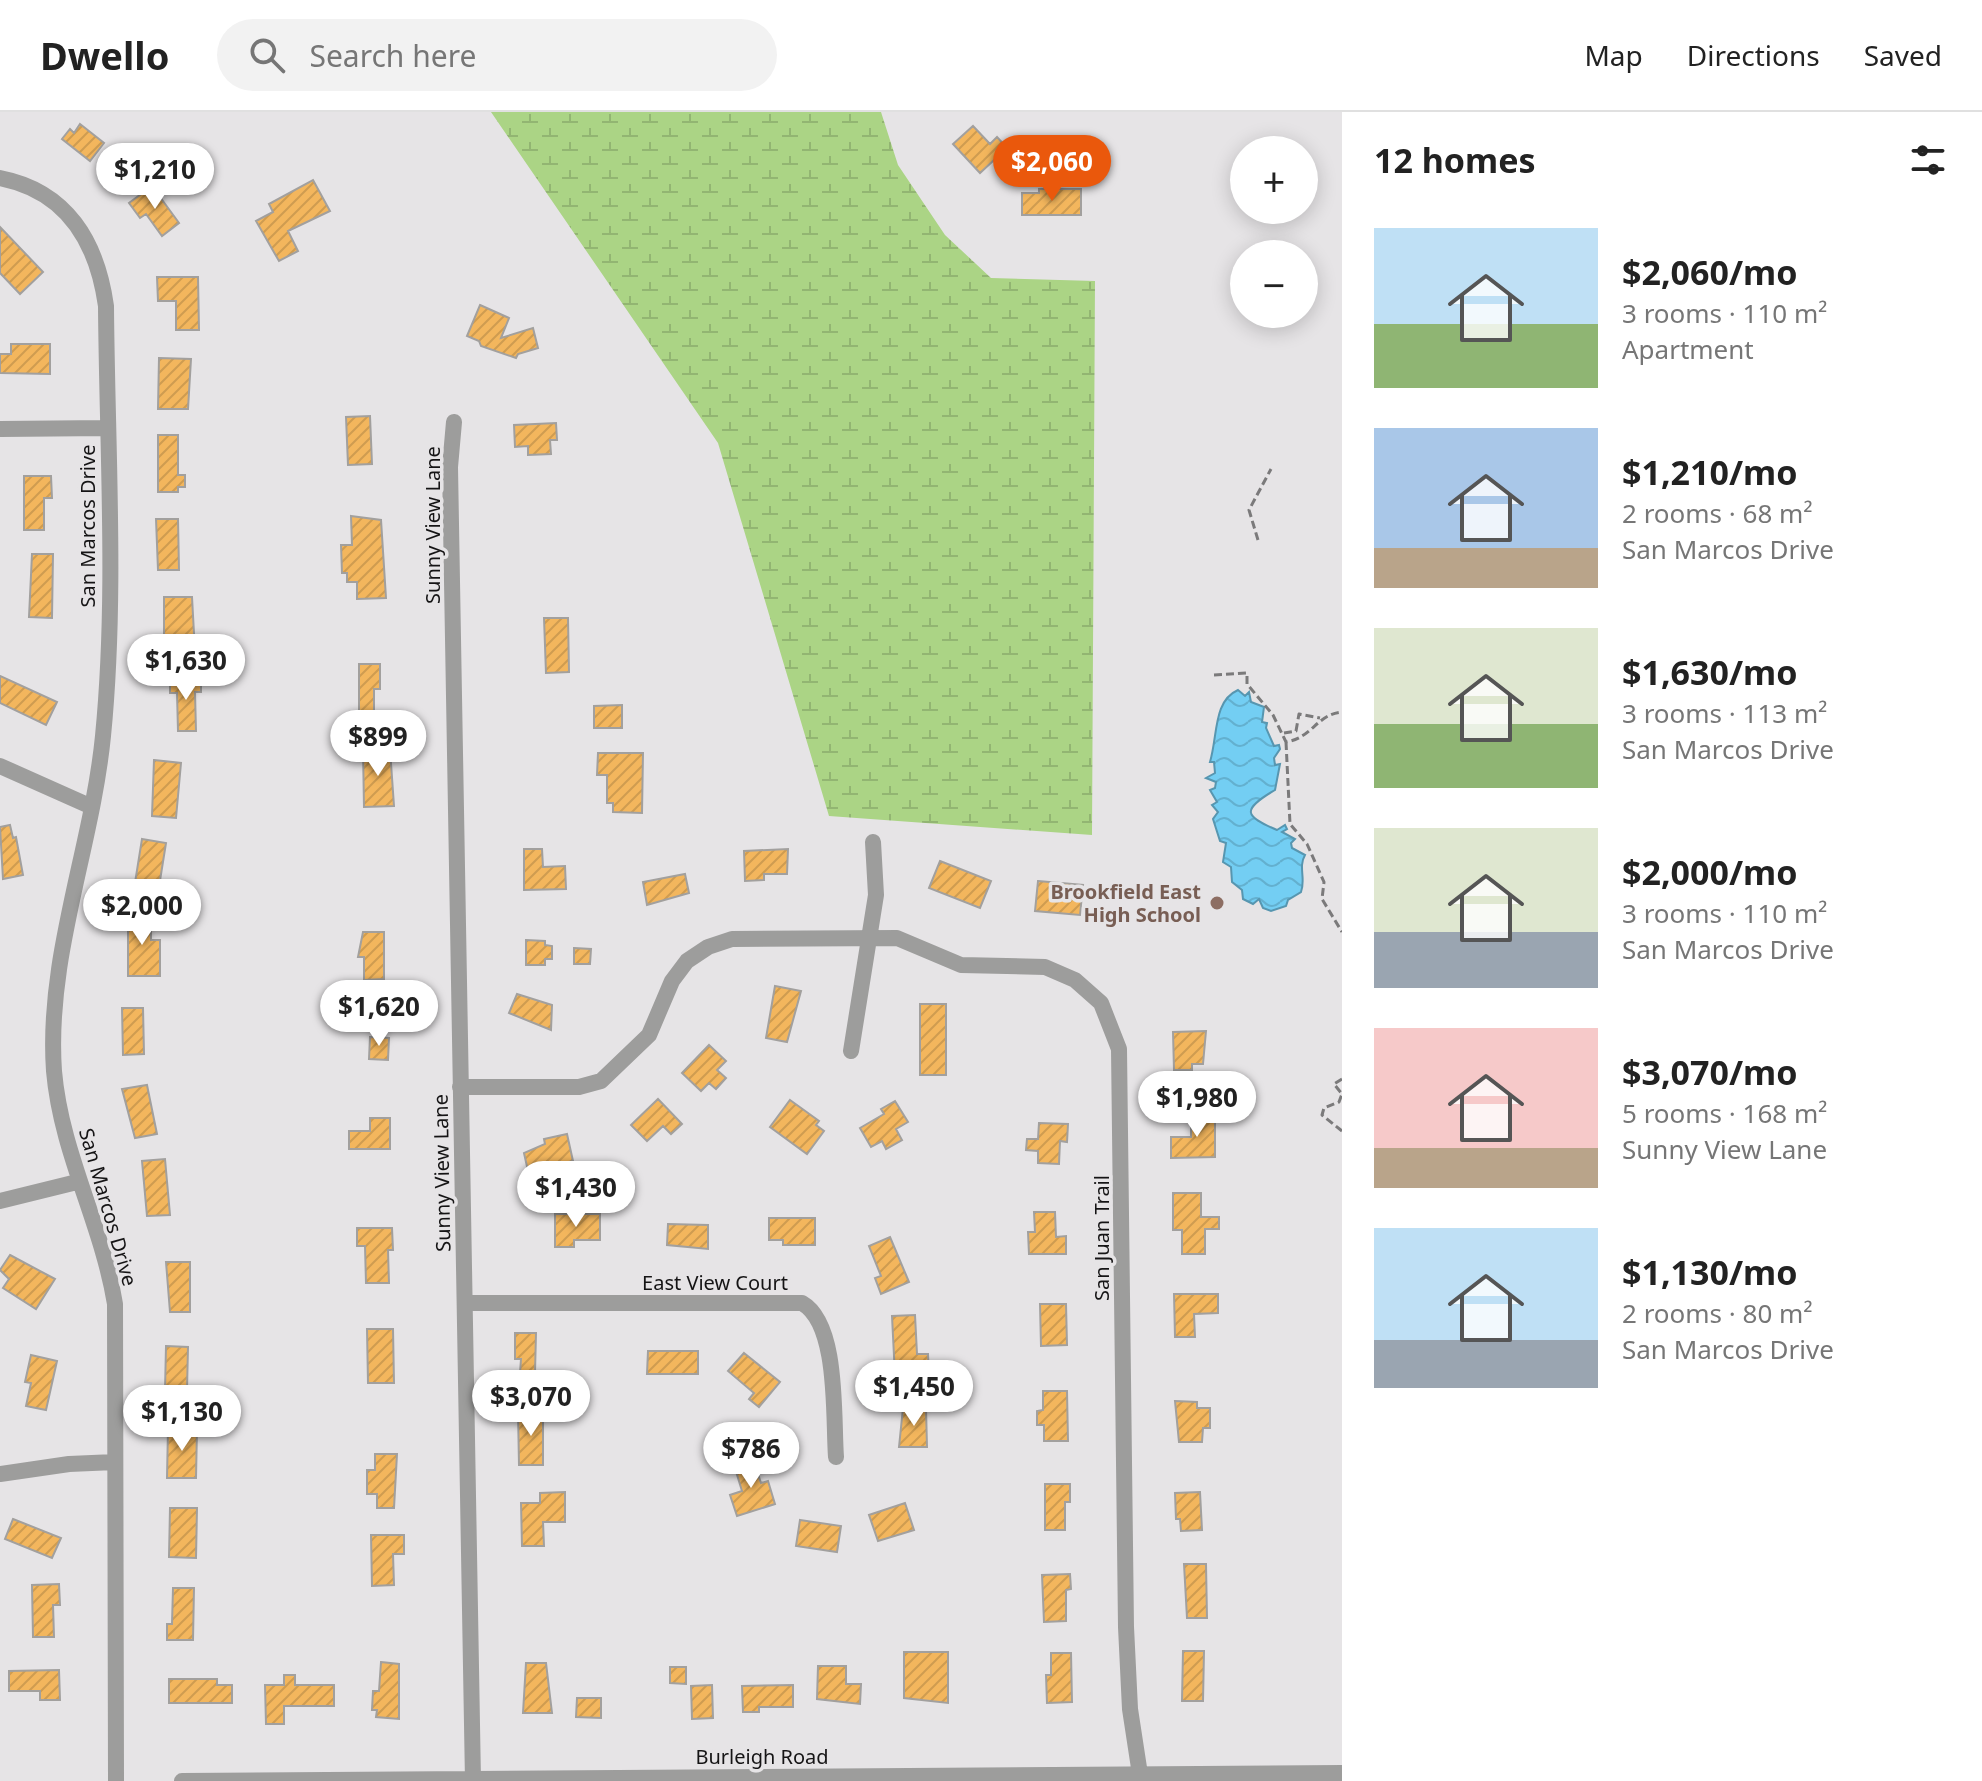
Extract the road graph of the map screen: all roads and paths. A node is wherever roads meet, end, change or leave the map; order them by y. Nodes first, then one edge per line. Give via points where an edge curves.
1 (0, 178) edge
2 (454, 422) dead end
3 (107, 428) junction
4 (0, 429) edge
5 (1271, 469) dead end
6 (1258, 540) dead end
7 (1214, 675) dead end
8 (1342, 712) edge
9 (1324, 717) junction
10 (1296, 731) junction
11 (1284, 733) junction
12 (1308, 735) junction
13 (1286, 742) junction
14 (0, 766) edge
15 (92, 807) junction
16 (873, 842) dead end
17 (1342, 932) edge
18 (871, 935) junction
19 (851, 1051) dead end
20 (1342, 1079) edge
21 (460, 1087) junction
22 (1342, 1131) edge
23 (77, 1182) junction
24 (0, 1201) edge
25 (465, 1303) junction
26 (836, 1457) dead end
27 (115, 1462) junction
28 (0, 1474) edge
29 (1342, 1773) edge
30 (1140, 1778) edge
31 (473, 1780) edge
32 (116, 1781) edge
33 (182, 1781) edge

1 - 3 street, San Marcos Drive via 48,195 85,234 102,277
2 - 21 street, Sunny View Lane via 450,467
3 - 4 street
3 - 15 street, San Marcos Drive via 106,684
5 - 6 path via 1249,510
7 - 11 path via 1247,673 1247,684
8 - 9 path
9 - 10 path via 1299,714
9 - 12 path
10 - 11 path
10 - 12 path
11 - 13 path
12 - 13 path
13 - 17 path via 1290,824 1307,844 1324,882 1322,899
14 - 15 street
15 - 23 street, San Marcos Drive via 54,1005 57,1092
16 - 18 street via 877,873
18 - 19 street
18 - 21 street, San Juan Trail via 720,942 696,953 678,971 649,1035 601,1081 579,1087
18 - 30 street, San Juan Trail via 908,939 961,965 1028,965 1061,973 1101,1003 1116,1036 1126,1627
20 - 22 path via 1334,1084 1342,1094 1339,1102 1331,1103 1322,1115
21 - 25 street, Sunny View Lane
23 - 24 street
23 - 27 street, San Marcos Drive via 99,1238 115,1304
25 - 26 street, East View Court via 802,1303 825,1329
25 - 31 street, Sunny View Lane
27 - 28 street
27 - 32 street, San Marcos Drive
29 - 30 street, Burleigh Road
30 - 31 street, Burleigh Road
31 - 33 street, Burleigh Road

